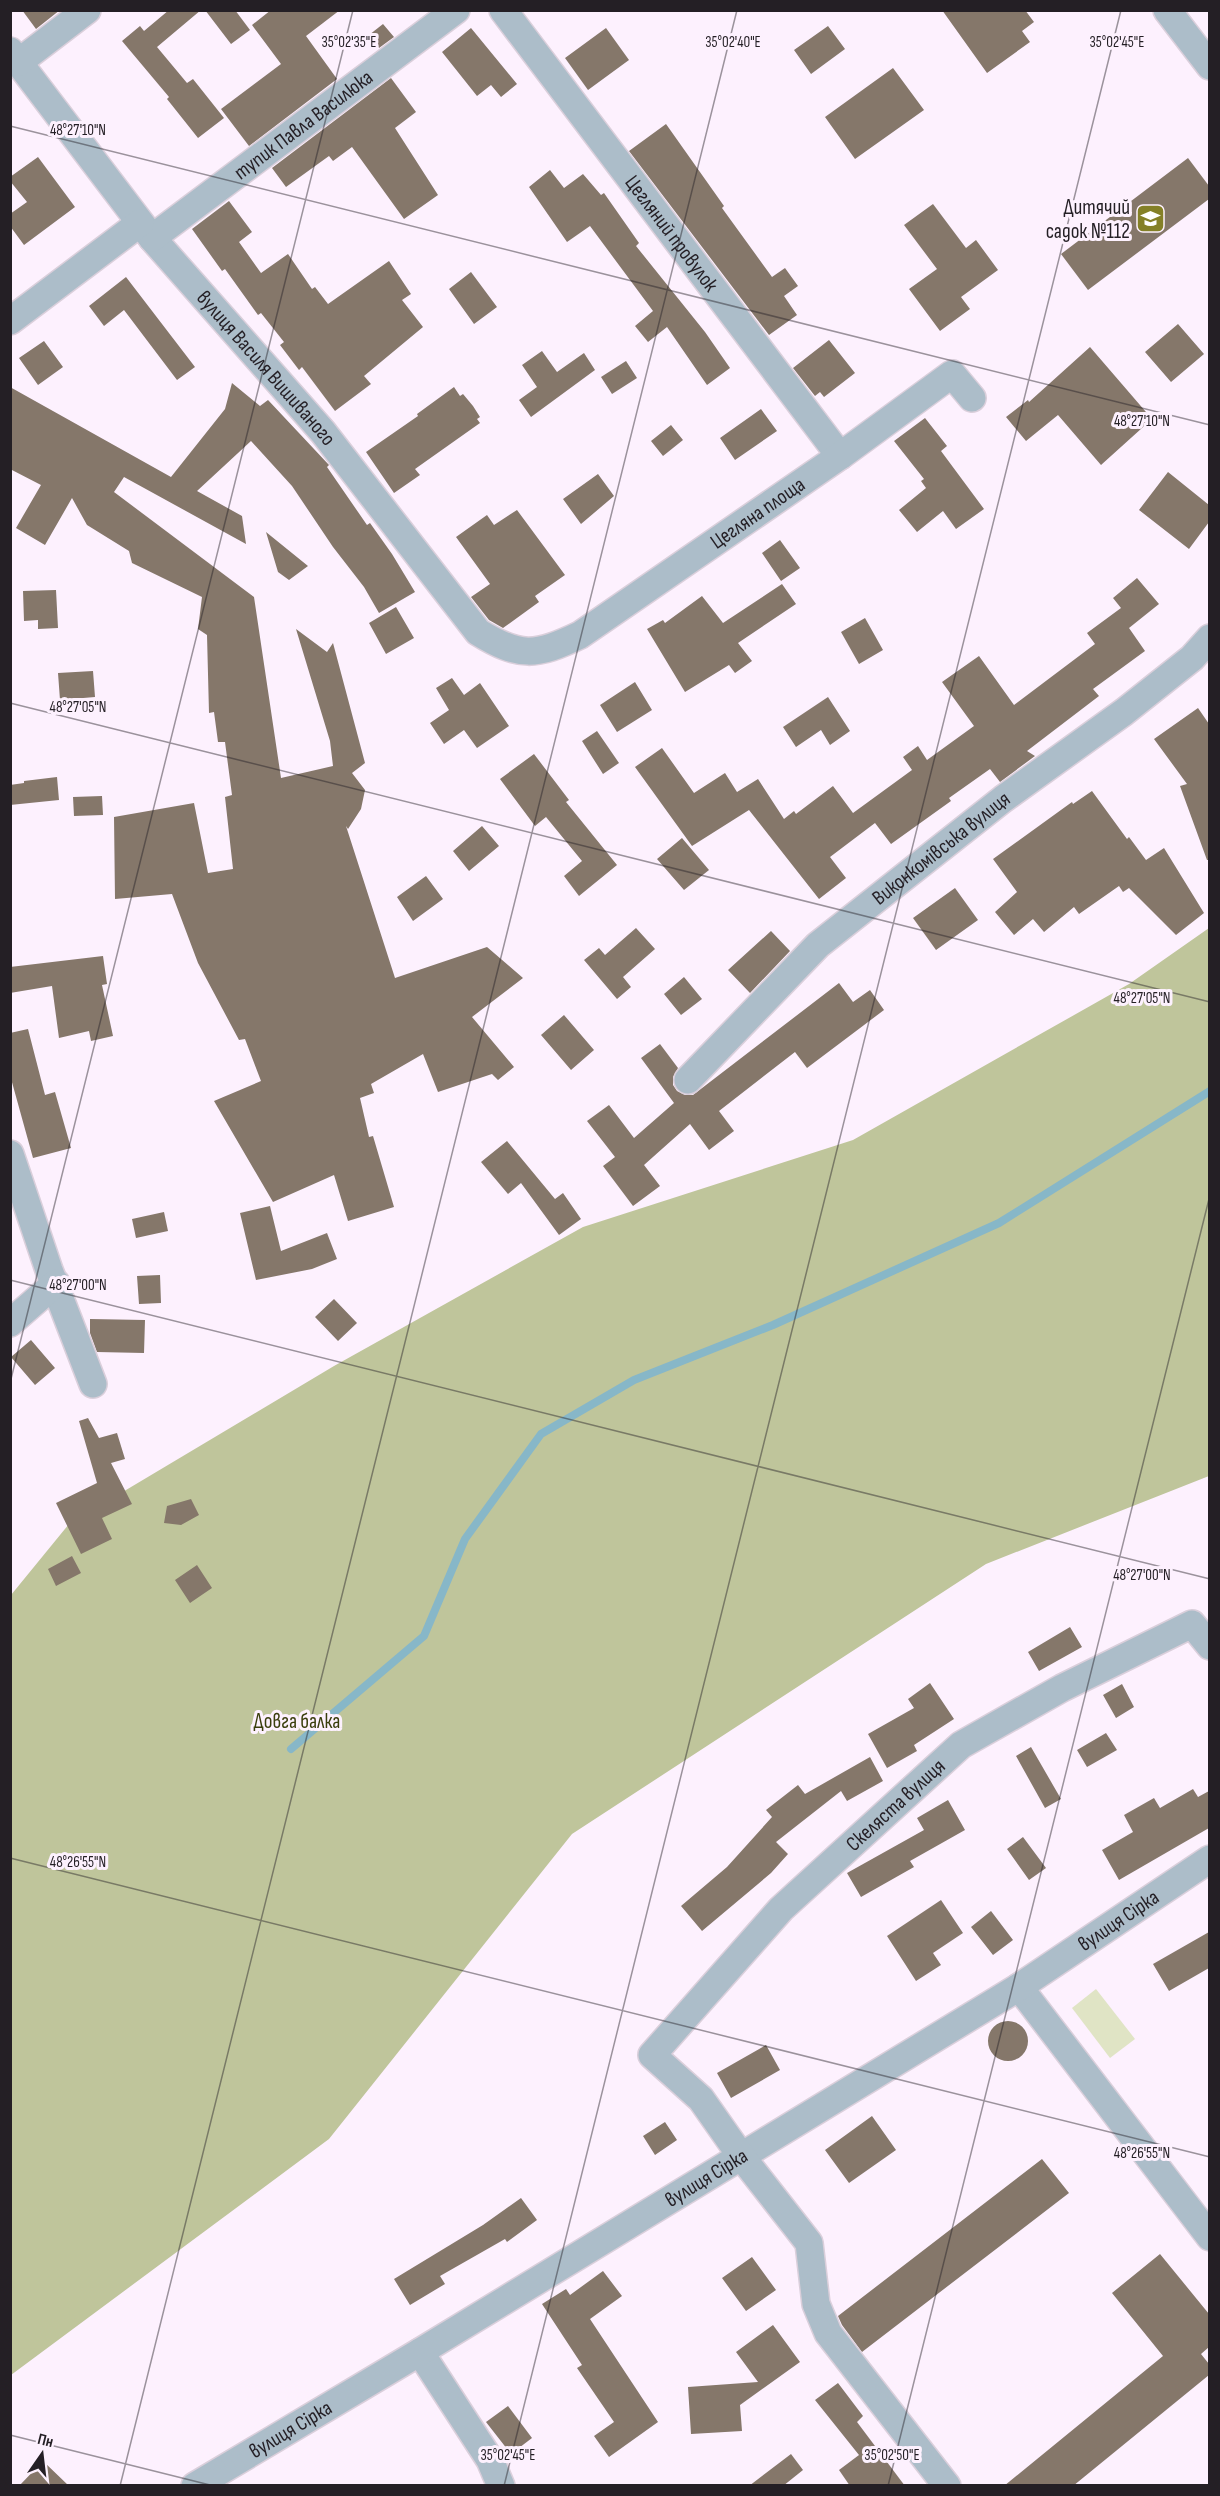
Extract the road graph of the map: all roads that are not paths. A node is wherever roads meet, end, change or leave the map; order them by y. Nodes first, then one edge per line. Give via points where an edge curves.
1 (87, 10) edge
2 (456, 10) edge
3 (503, 10) edge
4 (1167, 10) edge
5 (15, 57) edge
6 (1209, 66) edge
7 (146, 230) junction
8 (10, 321) edge
9 (972, 398) dead end
10 (840, 456) junction
11 (1209, 638) edge
12 (528, 653) joint
13 (688, 1080) dead end
14 (10, 1154) edge
15 (56, 1283) junction
16 (10, 1323) edge
17 (93, 1384) dead end
18 (1209, 1646) edge
19 (1209, 1859) edge
20 (1019, 1987) junction
21 (741, 2156) junction
22 (1209, 2237) edge
23 (420, 2352) junction
24 (195, 2486) edge
25 (501, 2486) edge
26 (947, 2486) edge

1 - 5 street, вулиця Василя Вишиваного
2 - 7 street, тупик Павла Василюка
3 - 10 street, Цегляний провулок
4 - 6 street
5 - 7 street, вулиця Василя Вишиваного
7 - 8 street, тупик Павла Василюка
7 - 12 street, вулиця Василя Вишиваного via 323,432 478,632 501,646
9 - 10 street, Цегляна площа via 952,374
10 - 12 street, Цегляна площа via 580,635 555,647
11 - 13 street, Виконкомівська вулиця via 1192,658 1124,712 1002,799 818,945
14 - 15 street
15 - 16 street
15 - 17 street
18 - 21 street, Скеляста вулиця via 1192,1624 1062,1688 961,1745 781,1909 652,2055 701,2099
19 - 20 street, вулиця Сірка
20 - 21 street, вулиця Сірка
20 - 22 street
21 - 23 street, вулиця Сірка
21 - 26 street via 809,2243 816,2304 828,2333
23 - 24 street, вулиця Сірка
23 - 25 street via 490,2460

